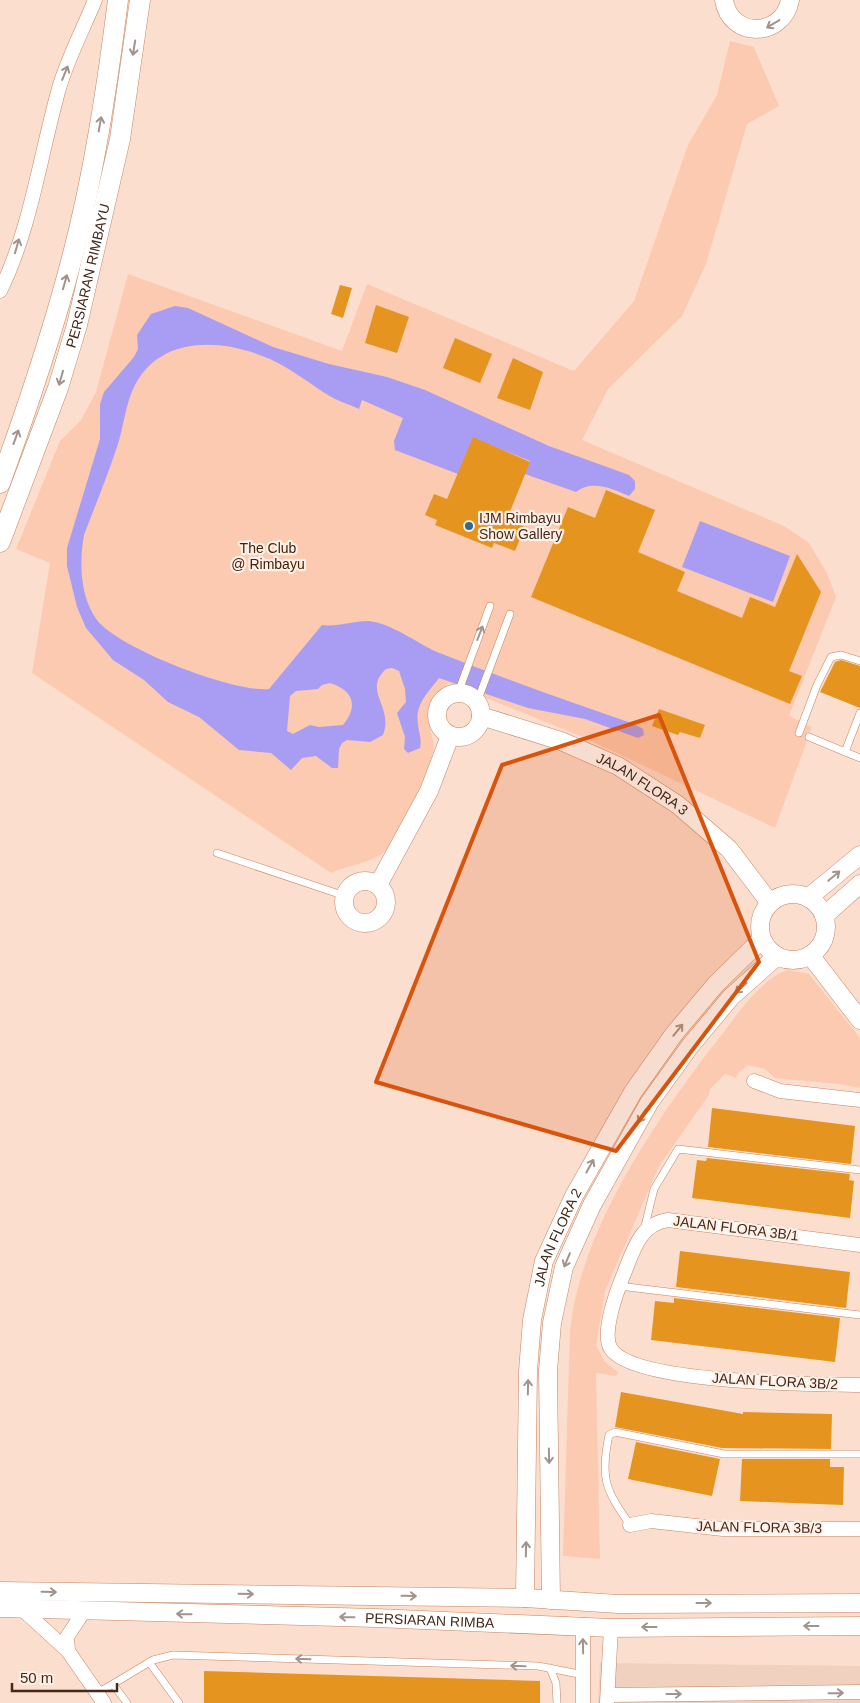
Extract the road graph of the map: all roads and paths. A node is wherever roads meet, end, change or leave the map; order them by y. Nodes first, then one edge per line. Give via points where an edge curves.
1 (96, 0) edge
2 (118, 0) edge
3 (140, 0) edge
4 (724, 0) edge
5 (790, 0) edge
6 (0, 291) edge
7 (0, 483) edge
8 (0, 542) edge
9 (490, 606) dead end
10 (510, 614) dead end
11 (860, 661) edge
12 (458, 691) junction
13 (479, 705) junction
14 (860, 713) edge
15 (799, 733) dead end
16 (450, 736) junction
17 (809, 737) dead end
18 (845, 752) junction
19 (860, 758) edge
20 (217, 853) dead end
21 (860, 855) edge
22 (860, 884) edge
23 (378, 885) junction
24 (345, 896) junction
25 (808, 898) junction
26 (770, 902) junction
27 (824, 916) junction
28 (761, 940) junction
29 (810, 955) junction
30 (777, 956) junction
31 (860, 1020) edge
32 (754, 1080) dead end
33 (860, 1100) edge
34 (860, 1170) edge
35 (643, 1232) junction
36 (860, 1243) edge
37 (619, 1286) junction
38 (860, 1315) edge
39 (860, 1386) edge
40 (860, 1454) edge
41 (630, 1525) joint
42 (860, 1529) edge
43 (0, 1591) edge
44 (525, 1598) junction
45 (551, 1600) junction
46 (860, 1602) edge
47 (0, 1608) edge
48 (21, 1608) junction
49 (84, 1611) junction
50 (583, 1625) junction
51 (860, 1626) edge
52 (611, 1628) junction
53 (68, 1651) junction
54 (149, 1662) junction
55 (550, 1668) junction
56 (584, 1674) junction
57 (113, 1684) junction
58 (860, 1692) edge
59 (100, 1698) edge
60 (762, 1698) edge
61 (608, 1699) edge
62 (127, 1703) edge
63 (179, 1703) edge
64 (557, 1703) edge
65 (583, 1703) edge

6 -> 1 street via 9,273 42,162 58,91
7 -> 2 main road, PERSIARAN RIMBAYU via 48,341 72,256 100,126
3 -> 8 main road, PERSIARAN RIMBAYU via 120,139 76,324 58,388
5 -> 4 street via 783,18 760,30 738,24 727,12
12 -> 9 lane
10 - 13 lane
11 - 15 lane via 831,657
12 - 13 street
12 - 16 street via 444,698 437,711 439,726
13 - 16 street via 476,730 464,737
13 - 26 street, JALAN FLORA 3 via 618,766 678,805 729,849
14 - 18 lane
16 - 23 street via 429,791
17 - 18 lane
18 - 19 lane
20 - 24 lane
25 -> 21 street
22 - 27 street
23 - 24 street via 359,882 352,885
23 - 24 street via 386,897 386,905 375,922 354,920 345,910
25 - 26 street via 790,894
25 - 27 street
26 - 28 street via 760,920
27 - 29 street via 824,938
28 - 30 street
44 -> 28 street, JALAN FLORA 2 via 528,1370 532,1320 544,1261 574,1196 632,1092 716,984
29 - 30 street via 788,960
29 - 31 street
30 -> 45 street, JALAN FLORA 2 via 731,997 690,1046 650,1102 592,1205 564,1267 552,1323 548,1371
32 - 33 street via 780,1091
34 - 35 lane via 678,1149 654,1189
35 - 36 street, JALAN FLORA 3B/1 via 649,1225 668,1220
35 - 37 street
37 - 38 lane
37 - 39 street, JALAN FLORA 3B/2 via 608,1339 611,1349 622,1359 664,1371 739,1382
40 - 41 lane via 724,1454 615,1432 609,1435 605,1479 612,1500
41 - 42 street, JALAN FLORA 3B/3 via 650,1521 723,1530
43 -> 44 street, PERSIARAN RIMBA
44 - 45 street, PERSIARAN RIMBA
45 -> 46 street, PERSIARAN RIMBA via 618,1604
47 - 48 street, PERSIARAN RIMBA
48 - 49 street, PERSIARAN RIMBA
48 - 53 street
50 -> 49 street, PERSIARAN RIMBA
49 - 53 street via 67,1637
50 - 52 street, PERSIARAN RIMBA
56 -> 50 street
51 -> 52 street, PERSIARAN RIMBA
52 - 61 street
53 - 59 street
55 -> 54 lane via 173,1655
54 - 57 lane
54 - 63 lane
55 - 56 lane
55 - 64 lane via 556,1683
56 - 65 street
57 - 59 lane
57 - 62 lane
60 -> 58 street
61 -> 60 street

